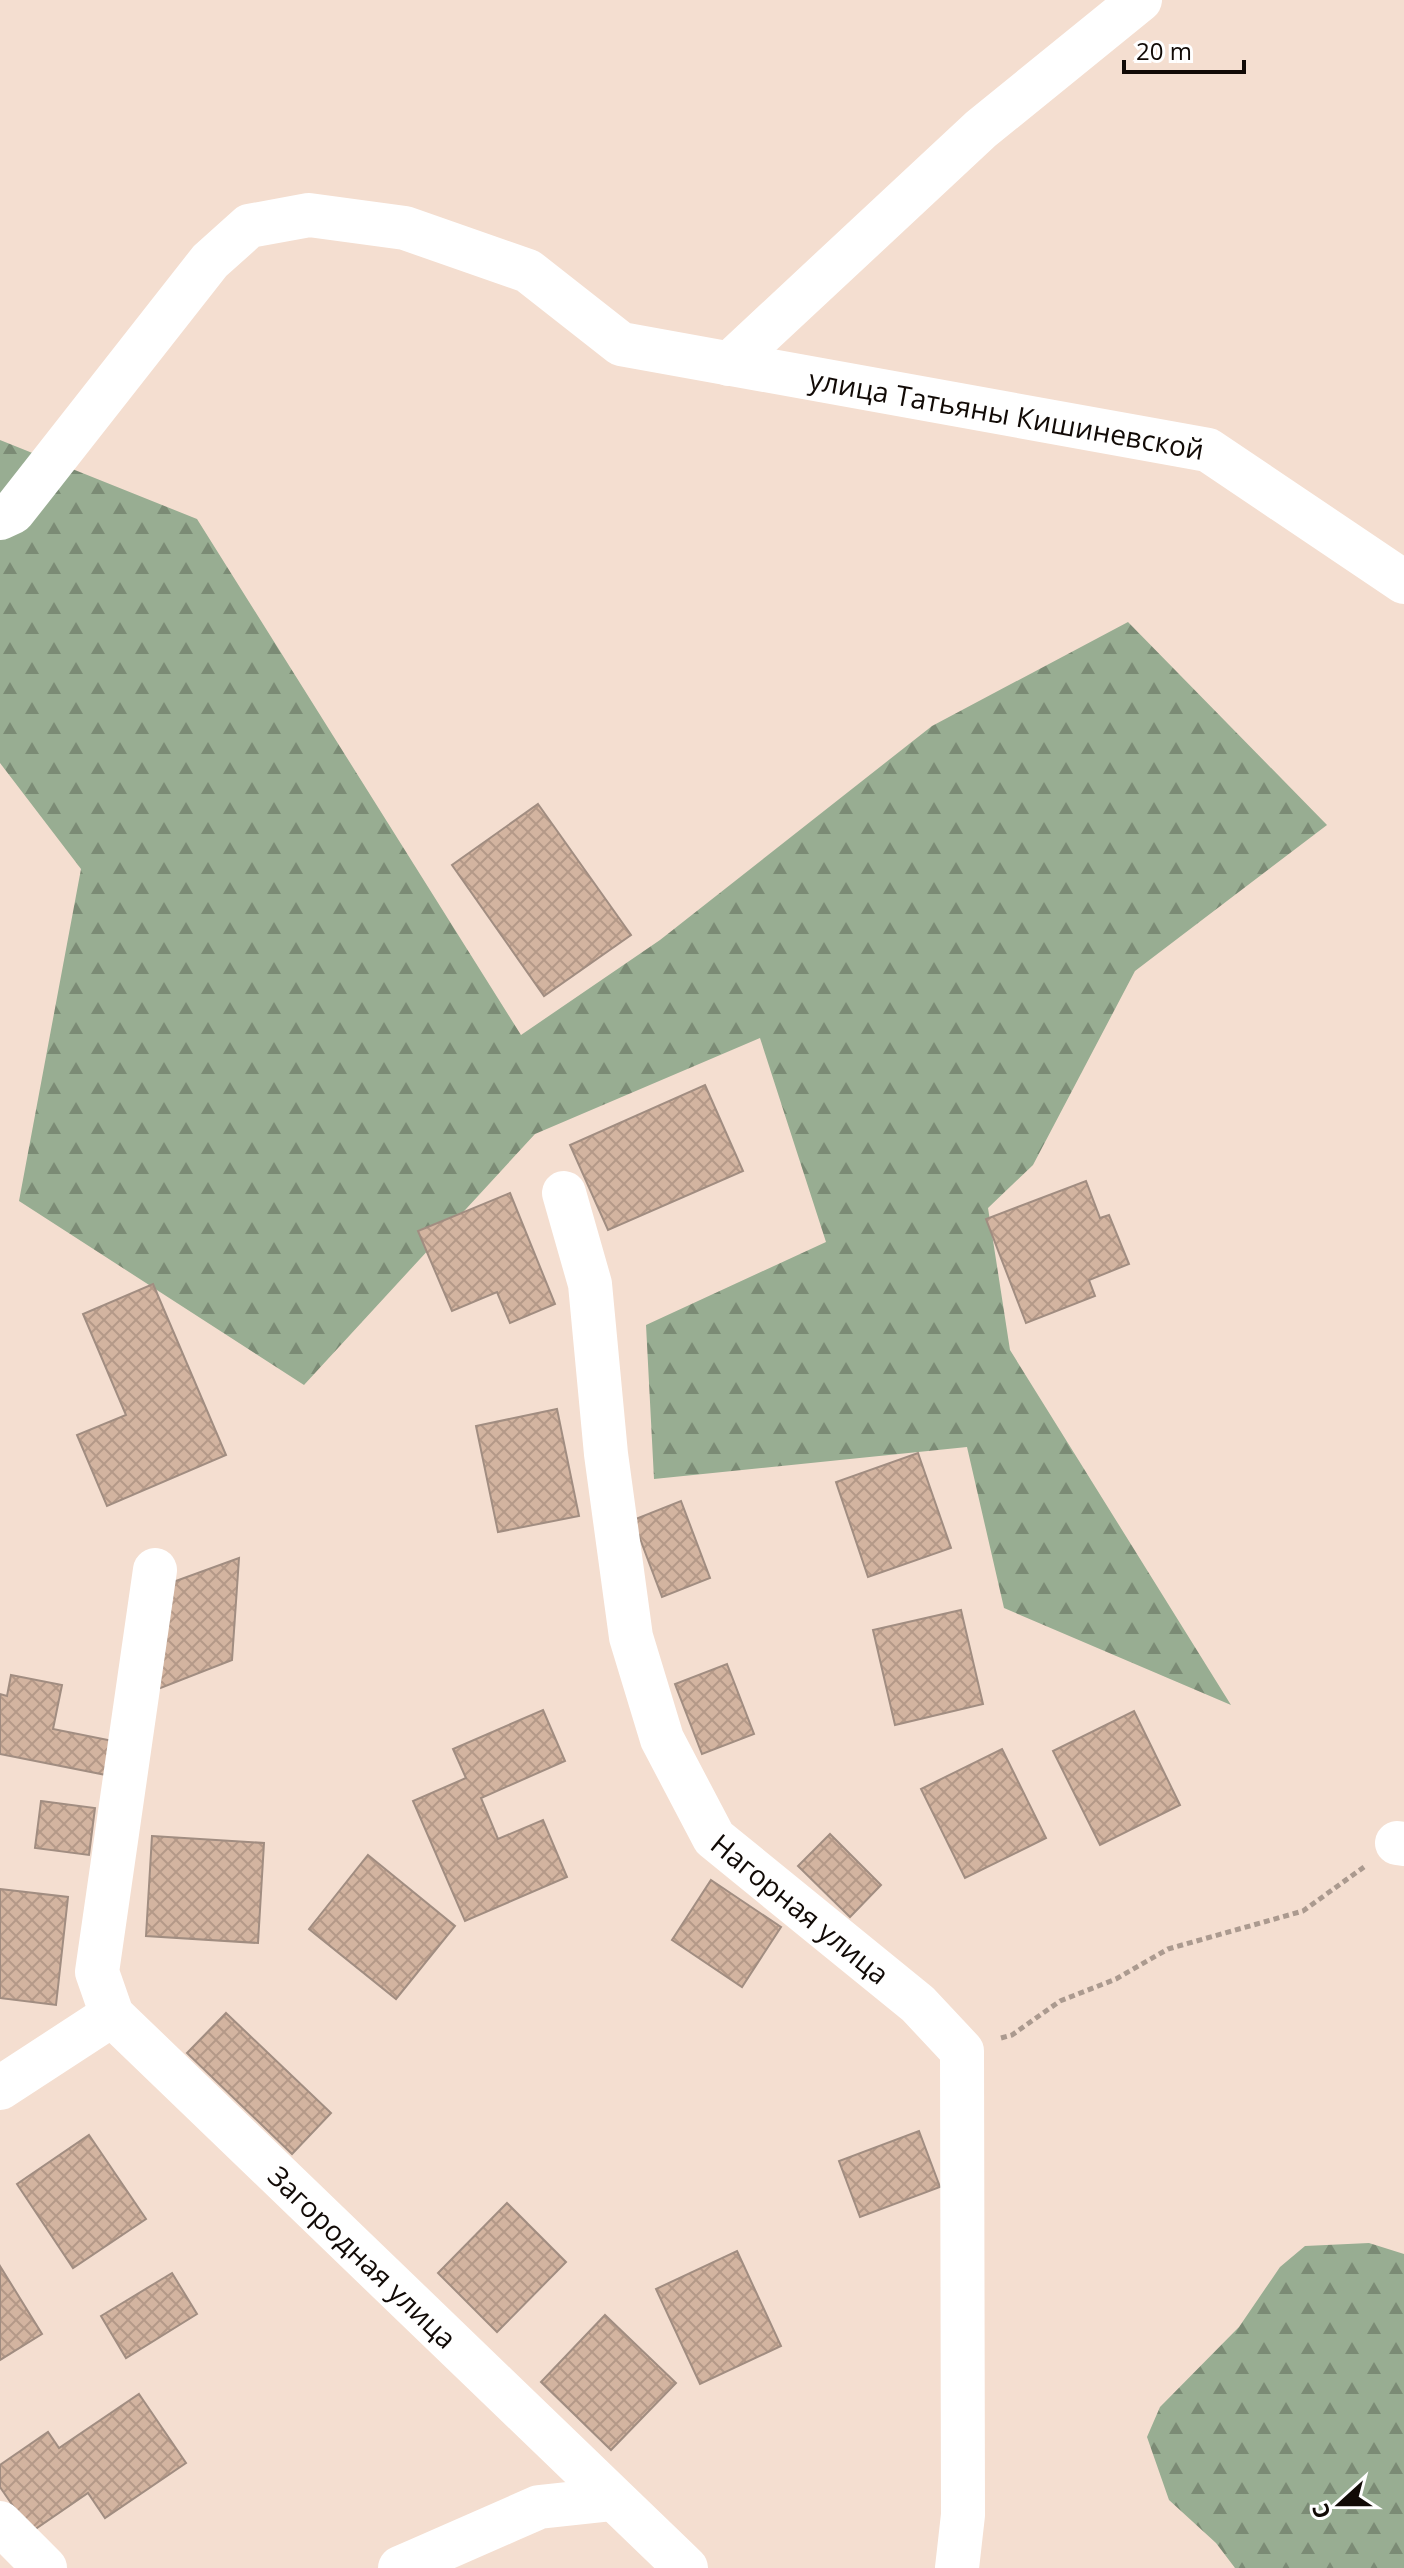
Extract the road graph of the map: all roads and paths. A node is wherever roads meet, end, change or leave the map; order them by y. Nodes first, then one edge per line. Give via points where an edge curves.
1 (1140, 0) edge
2 (729, 364) junction
3 (0, 518) edge
4 (1404, 582) edge
5 (564, 1193) dead end
6 (155, 1570) dead end
7 (1400, 1844) edge
8 (112, 2015) junction
9 (962, 2051) junction
10 (0, 2088) edge
11 (613, 2499) junction
12 (0, 2523) edge
13 (45, 2568) edge
14 (400, 2568) edge
15 (686, 2568) edge
16 (957, 2568) edge

1 - 2 street via 981,129
2 - 3 street, улица Татьяны Кишиневской via 621,344 528,271 405,228 309,215 249,226 210,261 13,512
2 - 4 street, улица Татьяны Кишиневской via 1208,450
5 - 9 street, Нагорная улица via 590,1284 631,1637 662,1739 714,1838 918,2004
6 - 8 street, Загородная улица via 97,1972
7 - 9 path via 1303,1911 1168,1949 1116,1979 1060,2001 1012,2035
8 - 10 street
8 - 11 street, Загородная улица
9 - 16 street via 963,2515
11 - 14 street via 539,2507
11 - 15 street, Загородная улица
12 - 13 street

